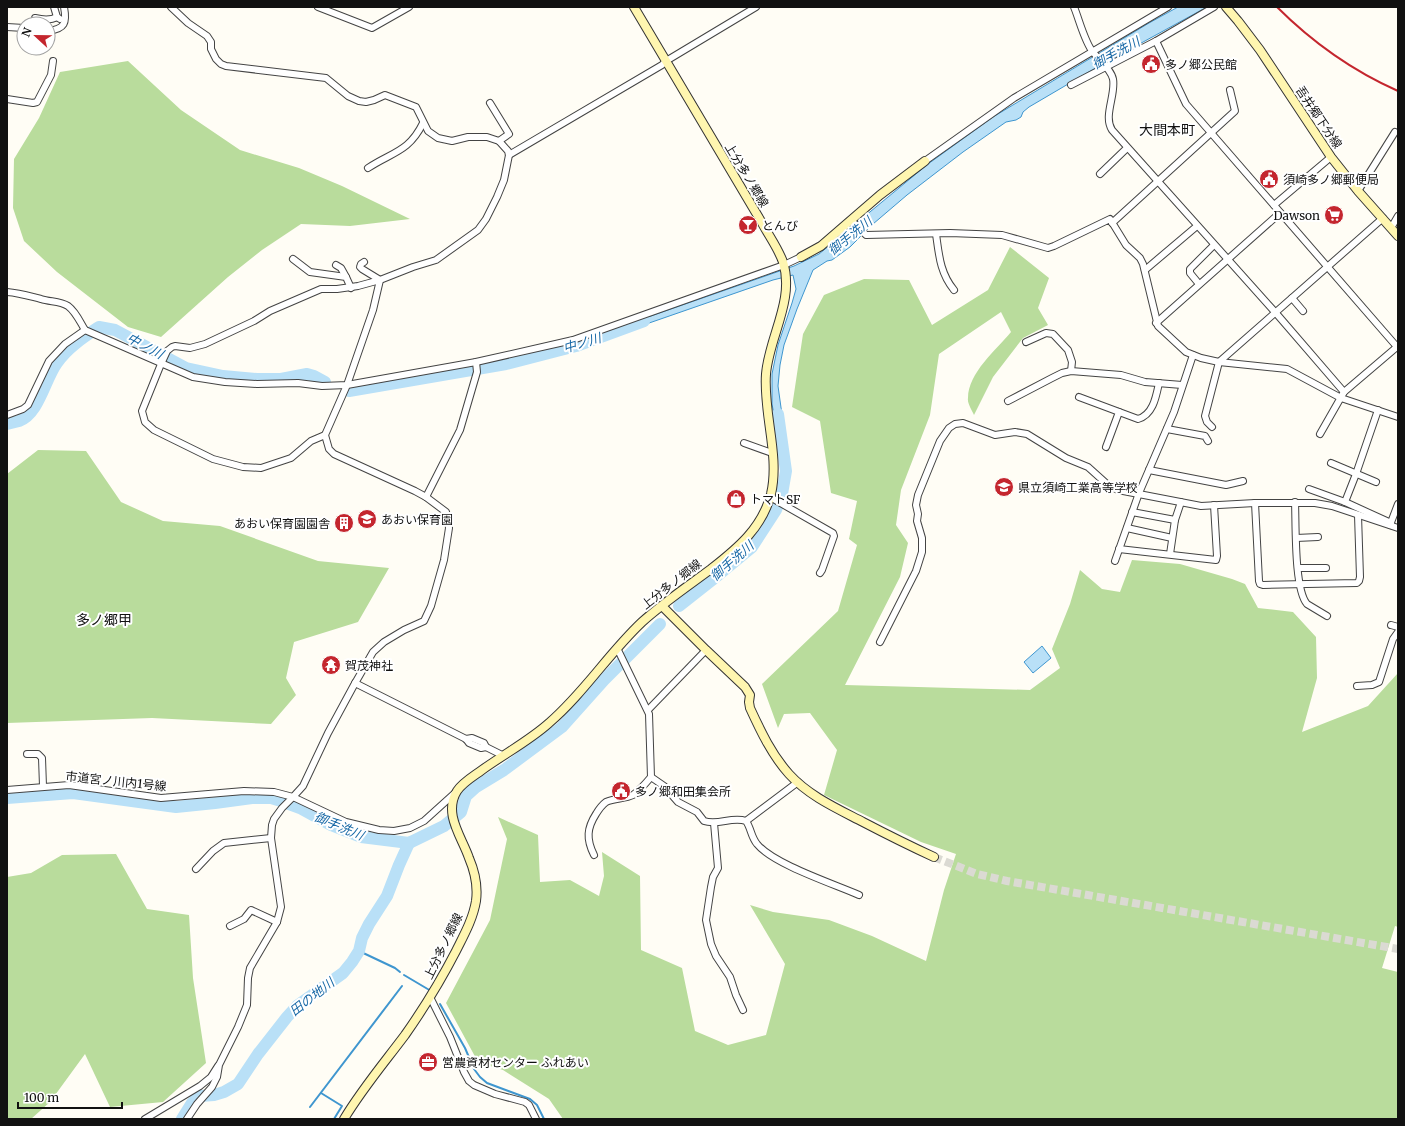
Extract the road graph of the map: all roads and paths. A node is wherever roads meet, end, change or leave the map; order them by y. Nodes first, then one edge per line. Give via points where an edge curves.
1 (54, 7) edge
2 (64, 7) edge
3 (171, 7) edge
4 (318, 7) edge
5 (409, 7) edge
6 (634, 7) edge
7 (756, 7) edge
8 (1074, 7) edge
9 (1168, 7) edge
10 (1214, 7) edge
11 (1226, 7) edge
12 (57, 17) joint
13 (66, 20) junction
14 (56, 30) edge
15 (1156, 41) junction
16 (1094, 53) junction
17 (666, 60) junction
18 (53, 61) dead end
19 (1105, 66) junction
20 (1071, 85) dead end
21 (1230, 90) dead end
22 (7, 99) edge
23 (490, 103) dead end
24 (423, 123) junction
25 (1395, 132) dead end
26 (1212, 133) junction
27 (499, 141) junction
28 (1127, 148) junction
29 (509, 155) junction
30 (1331, 157) junction
31 (924, 161) joint
32 (368, 168) dead end
33 (1100, 174) dead end
34 (1158, 182) junction
35 (1358, 191) junction
36 (1274, 206) junction
37 (1280, 213) junction
38 (1398, 216) edge
39 (1383, 218) junction
40 (853, 222) junction
41 (1112, 223) junction
42 (1197, 226) junction
43 (1391, 228) junction
44 (936, 234) junction
45 (1398, 236) edge
46 (1214, 245) junction
47 (801, 257) joint
48 (293, 259) dead end
49 (1228, 259) junction
50 (364, 262) dead end
51 (336, 265) dead end
52 (784, 267) junction
53 (1328, 267) junction
54 (1145, 270) junction
55 (346, 277) junction
56 (380, 280) junction
57 (1199, 284) junction
58 (351, 288) junction
59 (954, 290) dead end
60 (7, 292) edge
61 (1292, 298) junction
62 (1303, 311) dead end
63 (1275, 312) junction
64 (1156, 323) junction
65 (89, 332) junction
66 (1026, 342) dead end
67 (1398, 347) edge
68 (1193, 355) junction
69 (163, 360) junction
70 (1219, 362) junction
71 (476, 366) junction
72 (1071, 371) junction
73 (1158, 383) junction
74 (347, 385) junction
75 (1182, 385) junction
76 (1342, 395) junction
77 (1079, 397) dead end
78 (1008, 401) dead end
79 (1378, 410) junction
80 (1119, 412) junction
81 (7, 415) edge
82 (1398, 417) edge
83 (1212, 427) dead end
84 (1167, 429) junction
85 (1320, 434) dead end
86 (325, 435) junction
87 (1208, 441) dead end
88 (744, 443) dead end
89 (1106, 447) dead end
90 (772, 453) junction
91 (1331, 463) dead end
92 (1149, 470) junction
93 (1356, 474) junction
94 (1243, 481) dead end
95 (1376, 482) dead end
96 (1309, 489) dead end
97 (1139, 493) junction
98 (426, 497) junction
99 (773, 498) junction
100 (1181, 502) junction
101 (1296, 502) junction
102 (1345, 502) junction
103 (1256, 503) junction
104 (1214, 504) junction
105 (1398, 504) edge
106 (1132, 512) junction
107 (1358, 515) junction
108 (1176, 520) junction
109 (1390, 525) junction
110 (1126, 528) junction
111 (1398, 528) edge
112 (1318, 537) dead end
113 (1172, 538) junction
114 (1296, 538) junction
115 (1120, 549) junction
116 (1170, 554) junction
117 (1115, 561) dead end
118 (1298, 568) junction
119 (1326, 568) dead end
120 (820, 573) dead end
121 (1300, 584) junction
122 (662, 606) junction
123 (1327, 616) dead end
124 (1391, 624) dead end
125 (1398, 627) edge
126 (1398, 632) edge
127 (880, 642) dead end
128 (706, 650) junction
129 (619, 652) junction
130 (355, 683) junction
131 (1357, 686) dead end
132 (648, 710) junction
133 (27, 754) dead end
134 (502, 755) junction
135 (651, 777) junction
136 (798, 782) junction
137 (43, 786) junction
138 (7, 790) edge
139 (458, 790) junction
140 (292, 799) junction
141 (746, 821) junction
142 (714, 823) junction
143 (272, 838) junction
144 (594, 855) dead end
145 (934, 857) tunnel mouth
146 (196, 870) dead end
147 (859, 894) dead end
148 (277, 922) junction
149 (230, 926) dead end
150 (430, 997) junction
151 (743, 1010) dead end
152 (219, 1065) junction
153 (145, 1119) edge
154 (187, 1119) edge
155 (344, 1119) edge
156 (536, 1119) edge

1 - 12 street
2 - 13 street
3 - 24 street via 207,36 211,42 211,49 221,64 326,78 348,96 359,101 366,102 385,95 416,108
4 - 5 street via 372,28
6 - 17 main road, 上分多ノ郷線
7 - 17 street
8 - 16 street
9 - 16 street
10 - 15 street
11 - 30 main road, 吾井郷下分線 via 1260,50
12 - 13 street
13 - 14 street
15 - 19 street
15 - 26 street via 1184,100
16 - 19 street
16 - 31 street via 1014,98
17 - 29 street via 662,65
17 - 52 main road, 上分多ノ郷線 via 762,223
18 - 22 street via 51,75 37,102
19 - 20 street
19 - 28 street via 1113,80 1109,126
21 - 26 street via 1235,111
23 - 27 street via 509,134
24 - 27 street via 433,135 447,140 477,136
24 - 32 street via 407,146
25 - 35 street
26 - 34 street
26 - 36 street
27 - 29 street via 508,150
28 - 33 street
28 - 34 street
29 - 56 street via 506,175 497,197 478,230 436,260
30 - 35 main road, 吾井郷下分線
30 - 36 street
31 - 40 main road via 880,195
34 - 41 street
34 - 42 street
35 - 39 main road, 吾井郷下分線
36 - 37 street
37 - 49 street
37 - 53 street
38 - 43 street
39 - 43 main road, 吾井郷下分線
39 - 53 street
40 - 44 street via 866,235
40 - 47 main road
41 - 44 street via 1110,219 1048,248 1007,235
41 - 54 street via 1126,245 1140,258
42 - 46 street
42 - 54 street
43 - 45 main road, 吾井郷下分線
44 - 59 street via 944,275
46 - 49 street
46 - 57 street via 1190,269 1190,273
47 - 52 street
48 - 55 street via 310,272
49 - 57 street
49 - 63 street
50 - 56 street via 360,267
51 - 55 street
52 - 71 street via 573,340
52 - 90 main road, 上分多ノ郷線 via 782,312 766,376 766,402
53 - 61 street
53 - 67 street
54 - 64 street
55 - 58 street
56 - 58 street
56 - 74 street via 373,310
57 - 64 street
58 - 69 street via 322,289 270,311 205,344 190,348 172,347
60 - 65 street via 22,293 69,306
61 - 62 street
61 - 63 street
63 - 70 street
63 - 76 street
64 - 68 street via 1186,352
65 - 69 street
65 - 81 street via 65,344 49,361 28,405
66 - 72 street via 1046,333 1052,334 1068,350 1072,362
67 - 76 street
68 - 70 street
68 - 75 street
69 - 74 street via 193,377 225,382
69 - 86 street via 143,405 143,418 154,430 213,459 243,467 261,468 291,458 311,441
70 - 76 street via 1287,369
70 - 83 street via 1205,416
71 - 74 street
71 - 98 street via 460,430
72 - 73 street via 1122,375
72 - 78 street via 1062,373
73 - 75 street
73 - 80 street via 1153,405 1144,416 1138,419
74 - 86 street
75 - 84 street
76 - 79 street
76 - 85 street
77 - 80 street
79 - 82 street
79 - 93 street
80 - 89 street
84 - 87 street via 1205,436
84 - 92 street
86 - 98 street via 329,450 334,454
88 - 90 street
90 - 99 main road, 上分多ノ郷線
91 - 93 street
92 - 94 street via 1226,485
92 - 97 street
93 - 95 street
93 - 102 street
96 - 102 street
97 - 100 street
97 - 106 street
97 - 127 street via 1112,488 1088,467 1066,458 1027,434 1015,432 995,435 969,424 955,424 940,441 918,495 917,520 922,538 922,552 916,571
98 - 130 street via 446,512 449,528 432,606 424,621 404,630 378,647
99 - 120 street via 833,533
99 - 122 main road, 上分多ノ郷線 via 758,524 740,546
100 - 104 street via 1201,506
100 - 108 street
101 - 103 street
101 - 107 street via 1328,505
101 - 114 street
102 - 109 street
103 - 104 street
103 - 121 street via 1258,581 1263,585
104 - 116 street via 1216,560
105 - 109 street
106 - 108 street
106 - 110 street
107 - 109 street
107 - 121 street via 1359,581
108 - 113 street
109 - 111 street
110 - 113 street
110 - 115 street
112 - 114 street
113 - 116 street
114 - 118 street
115 - 116 street
115 - 117 street
118 - 119 street
118 - 121 street
121 - 123 street via 1304,601
122 - 128 main road
122 - 129 main road, 上分多ノ郷線 via 641,623
124 - 125 street
126 - 131 street via 1393,639 1379,682
128 - 132 street
128 - 136 main road via 750,694 750,708 771,749
129 - 132 street
129 - 134 main road, 上分多ノ郷線 via 558,716
130 - 134 street via 466,739 472,738 484,743 486,748
130 - 140 street via 303,786
132 - 135 street
133 - 137 street via 38,754 42,758
134 - 139 main road, 上分多ノ郷線
135 - 142 street via 664,786 678,802 697,812 704,821
135 - 144 street via 632,795 607,802 599,809 588,831
136 - 141 street
136 - 145 main road via 831,806
137 - 138 street, 市道宮ノ川内1号線
137 - 140 street, 市道宮ノ川内1号線 via 69,785 161,798 244,791 274,792
139 - 140 street, 市道宮ノ川内1号線 via 424,821 410,828 394,831 346,822
139 - 150 main road, 上分多ノ郷線 via 453,803 453,818 476,878 476,900 464,935
140 - 143 street via 274,819
141 - 142 street via 738,819
141 - 147 street via 757,844 770,855
142 - 151 street via 718,868 713,877 706,920 711,944 730,977
143 - 146 street via 224,843
143 - 148 street via 281,907
148 - 149 street via 251,910 244,919
148 - 152 street via 250,968 247,1005
150 - 155 main road, 上分多ノ郷線
150 - 156 street via 469,1081 495,1094 525,1102
152 - 153 street via 211,1077 200,1086
152 - 154 street via 217,1077

